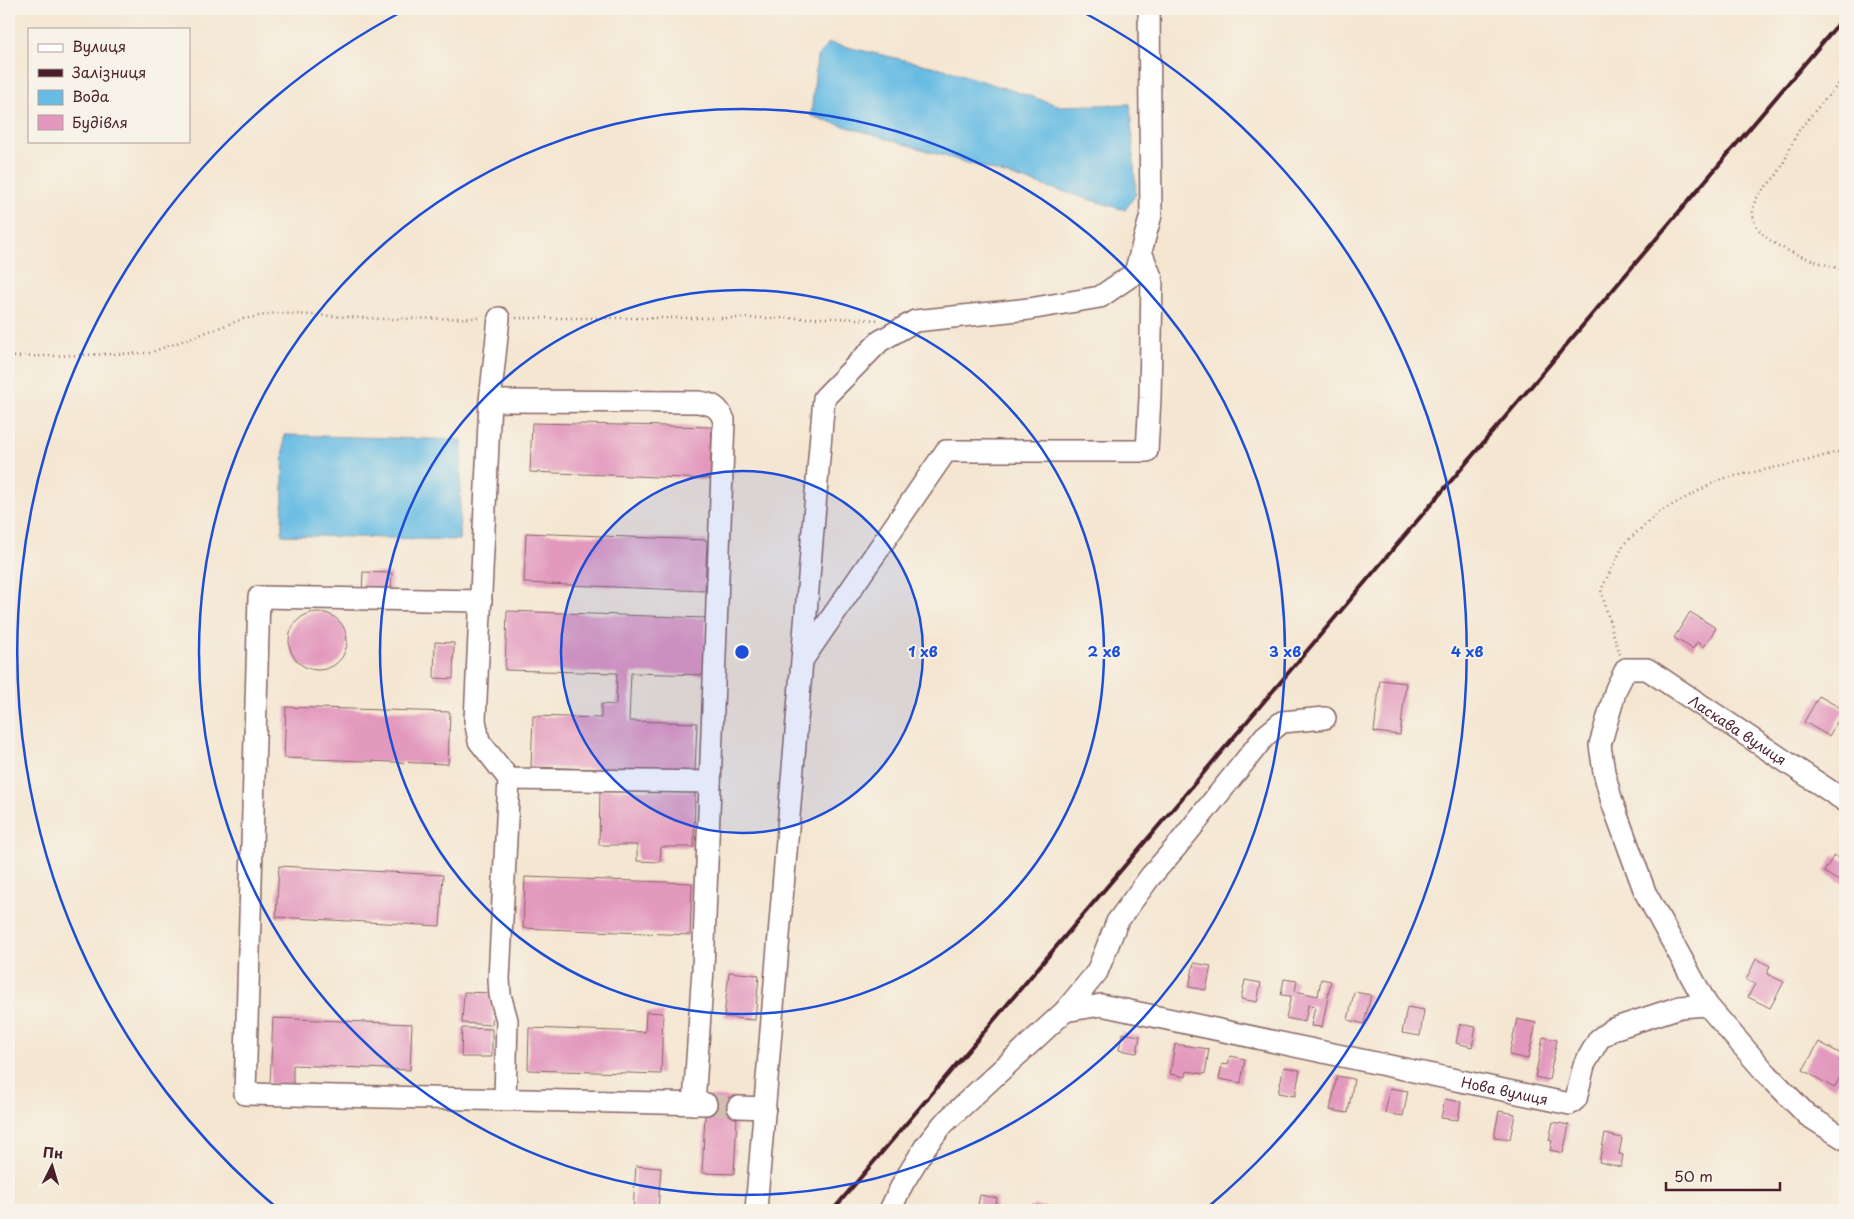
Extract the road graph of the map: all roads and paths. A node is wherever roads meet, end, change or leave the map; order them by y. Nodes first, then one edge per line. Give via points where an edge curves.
1 (1149, 9) edge
2 (1845, 77) edge
3 (1141, 252) junction
4 (1845, 271) edge
5 (499, 318) junction
6 (886, 320) dead end
7 (9, 357) edge
8 (490, 401) junction
9 (1845, 450) edge
10 (481, 601) junction
11 (802, 662) junction
12 (1626, 669) junction
13 (1325, 718) dead end
14 (509, 779) junction
15 (710, 782) junction
16 (1845, 801) edge
17 (1096, 972) junction
18 (1101, 1005) junction
19 (1707, 1005) junction
20 (1065, 1010) junction
21 (505, 1099) junction
22 (738, 1106) tunnel mouth
23 (765, 1108) junction
24 (1845, 1139) edge
25 (756, 1210) edge
26 (890, 1210) edge

1 - 3 street via 1151,215
2 - 4 path via 1799,130 1778,174 1761,191 1753,210 1756,225 1764,236 1784,249
3 - 11 street via 1135,273 1100,297 1029,309 915,321 880,341 824,398
3 - 11 street via 1152,279 1147,451 946,451
5 - 6 path
5 - 7 path via 384,319 276,314 243,319 148,353
5 - 8 street
8 - 10 street
8 - 15 street via 698,402 712,404 720,410 724,420
9 - 12 path via 1806,462 1721,478 1659,512 1624,544 1601,590
10 - 14 street via 475,720 479,741
10 - 21 street via 259,597 246,1094
11 - 23 street
12 - 16 street, Ласкава вулиця via 1647,670
12 - 19 street via 1616,689 1600,745 1604,772 1645,892
13 - 17 street via 1282,722 1265,736 1117,922
14 - 15 street
14 - 21 street via 499,979 507,1020
15 - 21 street via 700,1104
17 - 18 street
17 - 20 street
18 - 19 street, Нова вулиця via 1570,1104 1576,1099 1584,1064 1599,1039 1613,1029 1680,1007
18 - 20 street, Нова вулиця
19 - 24 street via 1807,1115
20 - 26 street via 944,1123 925,1147
22 - 23 street
23 - 25 street

